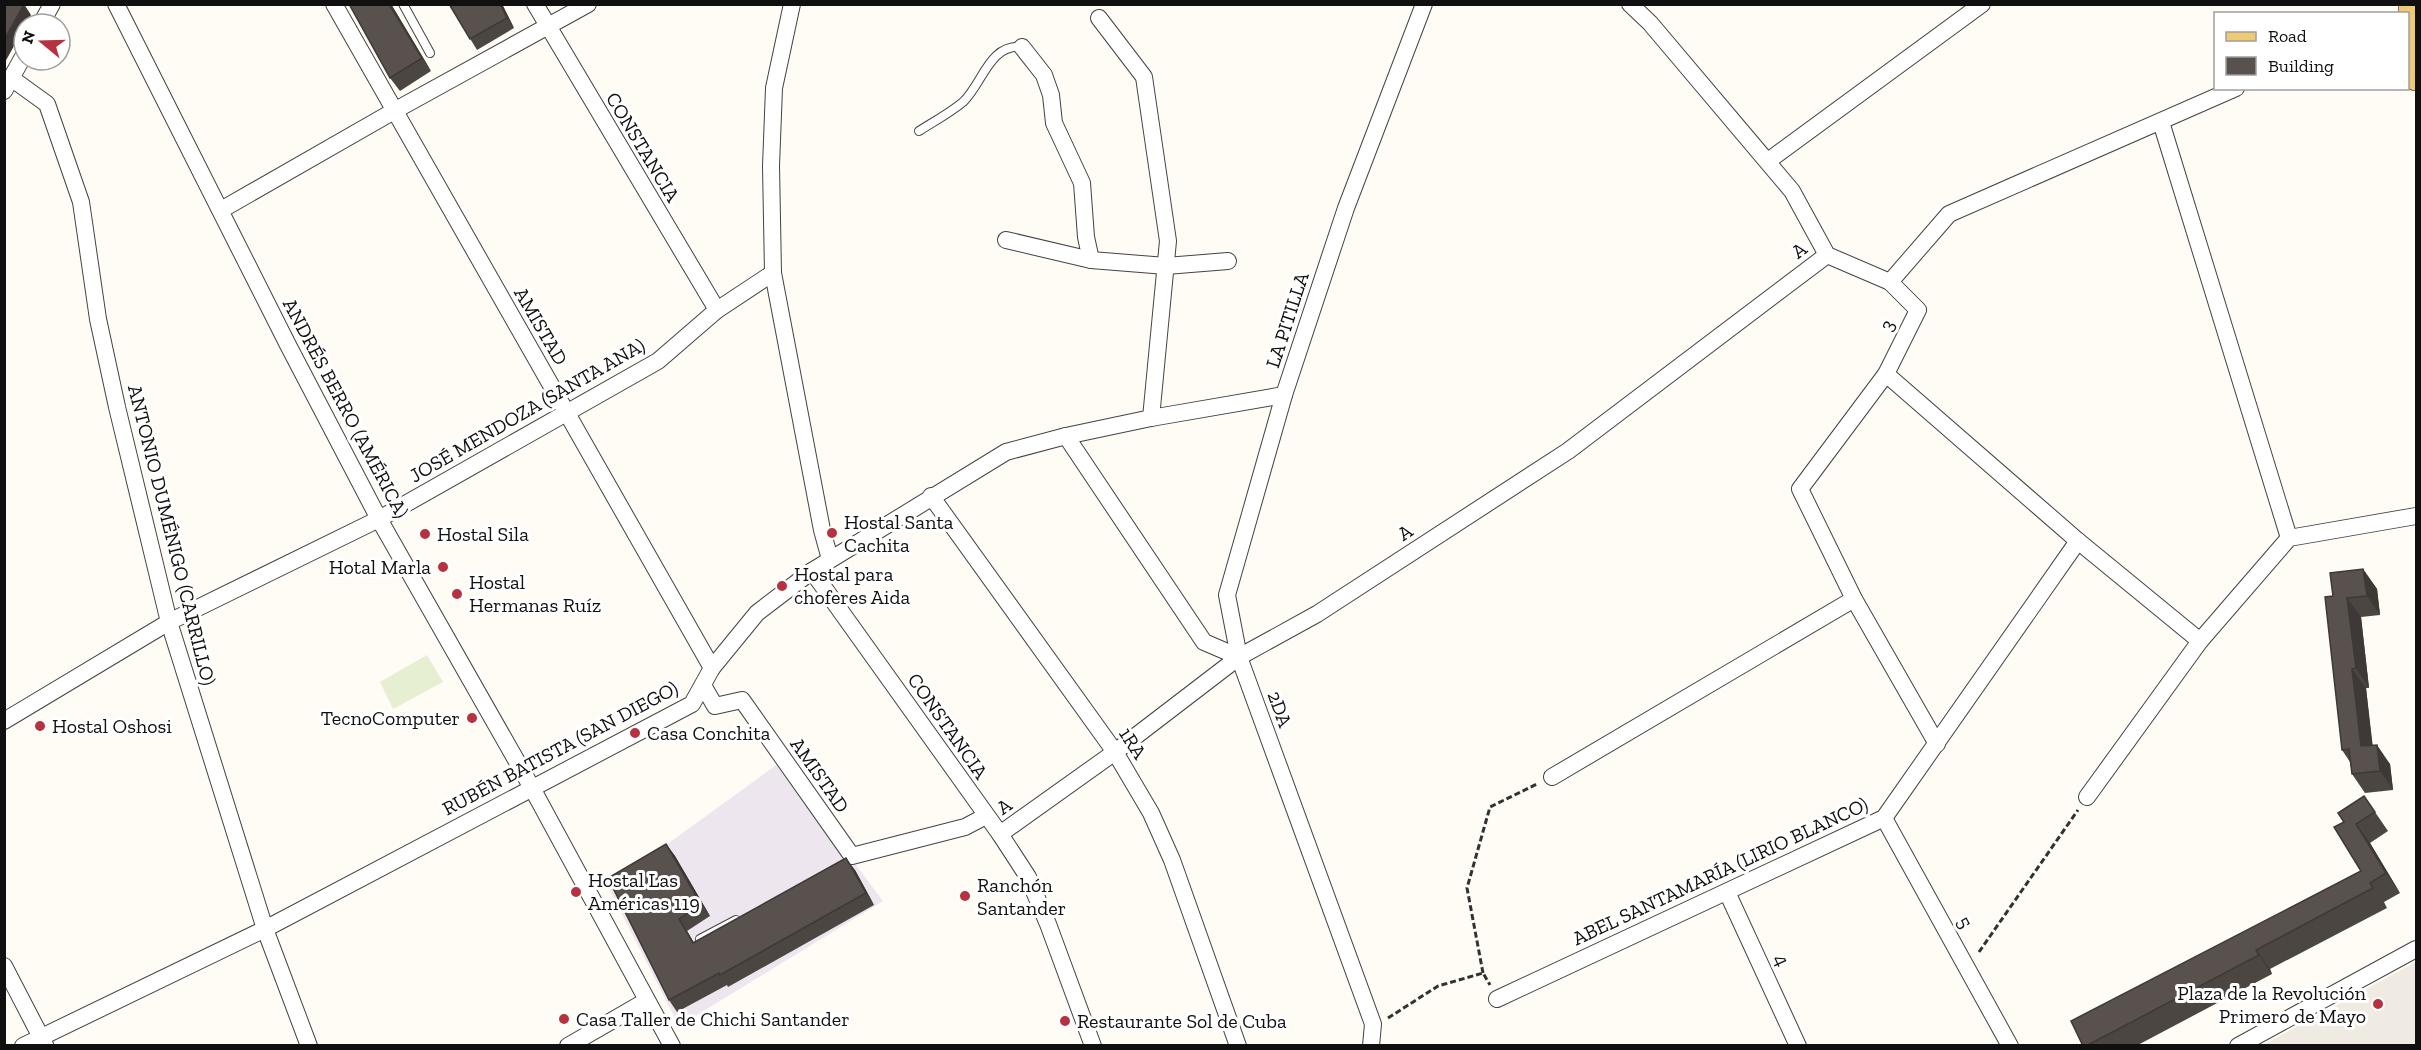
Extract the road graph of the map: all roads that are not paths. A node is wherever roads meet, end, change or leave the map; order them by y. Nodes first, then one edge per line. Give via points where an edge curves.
1 (116, 4) edge
2 (334, 4) edge
3 (403, 4) edge
4 (535, 4) edge
5 (588, 4) edge
6 (792, 4) edge
7 (1424, 4) edge
8 (1630, 4) edge
9 (1982, 4) edge
10 (1099, 18) dead end
11 (2412, 20) edge
12 (548, 28) junction
13 (1022, 47) joint
14 (430, 53) dead end
15 (2416, 77) edge
16 (8, 85) edge
17 (2232, 90) edge
18 (394, 111) junction
19 (2161, 122) junction
20 (919, 131) dead end
21 (1768, 161) junction
22 (221, 210) junction
23 (1006, 240) dead end
24 (1827, 255) junction
25 (1091, 260) junction
26 (1228, 261) dead end
27 (1166, 266) junction
28 (773, 273) junction
29 (1890, 282) junction
30 (717, 310) junction
31 (1886, 374) junction
32 (1284, 395) junction
33 (566, 413) junction
34 (1151, 417) junction
35 (1066, 436) junction
36 (931, 496) junction
37 (2416, 516) edge
38 (379, 519) junction
39 (2289, 538) junction
40 (2078, 541) junction
41 (830, 560) junction
42 (812, 571) junction
43 (1854, 599) junction
44 (169, 622) junction
45 (2200, 641) junction
46 (1239, 657) junction
47 (712, 668) junction
48 (704, 687) junction
49 (4, 721) edge
50 (1937, 744) junction
51 (1115, 752) junction
52 (1552, 777) road end
53 (532, 788) junction
54 (2087, 797) road end
55 (987, 816) junction
56 (1884, 818) junction
57 (1000, 834) junction
58 (1727, 892) junction
59 (740, 917) edge
60 (266, 929) junction
61 (700, 939) edge
62 (2416, 949) edge
63 (4, 966) edge
64 (1497, 999) road end
65 (646, 1001) junction
66 (43, 1041) edge
67 (23, 1046) edge
68 (309, 1046) edge
69 (568, 1046) edge
70 (672, 1046) edge
71 (1093, 1046) edge
72 (1238, 1046) edge
73 (1371, 1046) edge
74 (1798, 1046) edge
75 (2010, 1046) edge
76 (2238, 1046) edge

1 - 22 street, ANDRÉS BERRO (AMÉRICA)
2 - 18 street, AMISTAD
3 - 14 lane
4 - 12 street, CONSTANCIA
5 - 12 street
6 - 28 street via 774,88
7 - 32 street, LA PITILLA via 1346,208
8 - 21 street
9 - 21 street
10 - 27 street via 1144,77 1168,241
11 - 15 main road
12 - 18 street
12 - 30 street, CONSTANCIA
13 - 20 lane via 1009,46 996,54 964,101
13 - 25 street via 1044,75 1054,123 1082,183
16 - 44 street, ANTONIO DUMÉNIGO (CARRILLO) via 47,104 81,202 98,319
17 - 19 street
18 - 22 street
18 - 33 street, AMISTAD
19 - 29 street via 1949,214
19 - 39 street
21 - 24 street via 1792,191
22 - 38 street, ANDRÉS BERRO (AMÉRICA)
23 - 25 street
24 - 29 street, 3
24 - 46 street, A via 1568,452 1317,614
25 - 27 street
26 - 27 street
27 - 34 street
28 - 30 street, JOSÉ MENDOZA (SANTA ANA)
28 - 41 street
29 - 31 street, 3 via 1918,310
30 - 33 street, JOSÉ MENDOZA (SANTA ANA) via 658,361
31 - 40 street
31 - 43 street via 1800,489
32 - 34 street, RUBÉN BATISTA (SAN DIEGO)
32 - 46 street, LA PITILLA via 1227,595
33 - 38 street, JOSÉ MENDOZA (SANTA ANA)
33 - 47 street, AMISTAD
34 - 35 street, RUBÉN BATISTA (SAN DIEGO)
35 - 36 street, RUBÉN BATISTA (SAN DIEGO) via 1006,452
35 - 46 street via 1204,642
36 - 41 street, RUBÉN BATISTA (SAN DIEGO)
36 - 51 street, 1RA
37 - 39 street
38 - 44 street, JOSÉ MENDOZA (SANTA ANA)
38 - 53 street, ANDRÉS BERRO (AMÉRICA)
39 - 45 street
40 - 45 street
40 - 50 street, ABEL SANTAMARÍA (LIRIO BLANCO)
41 - 42 street, RUBÉN BATISTA (SAN DIEGO)
42 - 47 street, RUBÉN BATISTA (SAN DIEGO) via 757,613
42 - 55 street, CONSTANCIA
43 - 50 street
43 - 52 street
44 - 49 street, JOSÉ MENDOZA (SANTA ANA)
44 - 60 street, ANTONIO DUMÉNIGO (CARRILLO)
45 - 54 street
46 - 51 street, A
46 - 73 street, 2DA via 1373,1024
47 - 48 street, RUBÉN BATISTA (SAN DIEGO)
48 - 53 street, RUBÉN BATISTA (SAN DIEGO) via 692,704
48 - 55 street, AMISTAD via 715,706 742,700 847,859 965,827
50 - 56 street, ABEL SANTAMARÍA (LIRIO BLANCO)
51 - 57 street, A
51 - 72 street, 1RA via 1151,813 1172,860
53 - 60 street, RUBÉN BATISTA (SAN DIEGO)
53 - 65 street, ANDRÉS BERRO (AMÉRICA)
55 - 57 street, CONSTANCIA
56 - 58 street, ABEL SANTAMARÍA (LIRIO BLANCO)
56 - 75 street, 5
57 - 71 street, CONSTANCIA via 1028,877
58 - 64 street, ABEL SANTAMARÍA (LIRIO BLANCO)
58 - 74 street, 4
59 - 61 lane
60 - 66 street, RUBÉN BATISTA (SAN DIEGO)
60 - 68 street, ANTONIO DUMÉNIGO (CARRILLO)
62 - 76 street
63 - 66 street
65 - 69 street
65 - 70 street, ANDRÉS BERRO (AMÉRICA)
66 - 67 street, RUBÉN BATISTA (SAN DIEGO)

